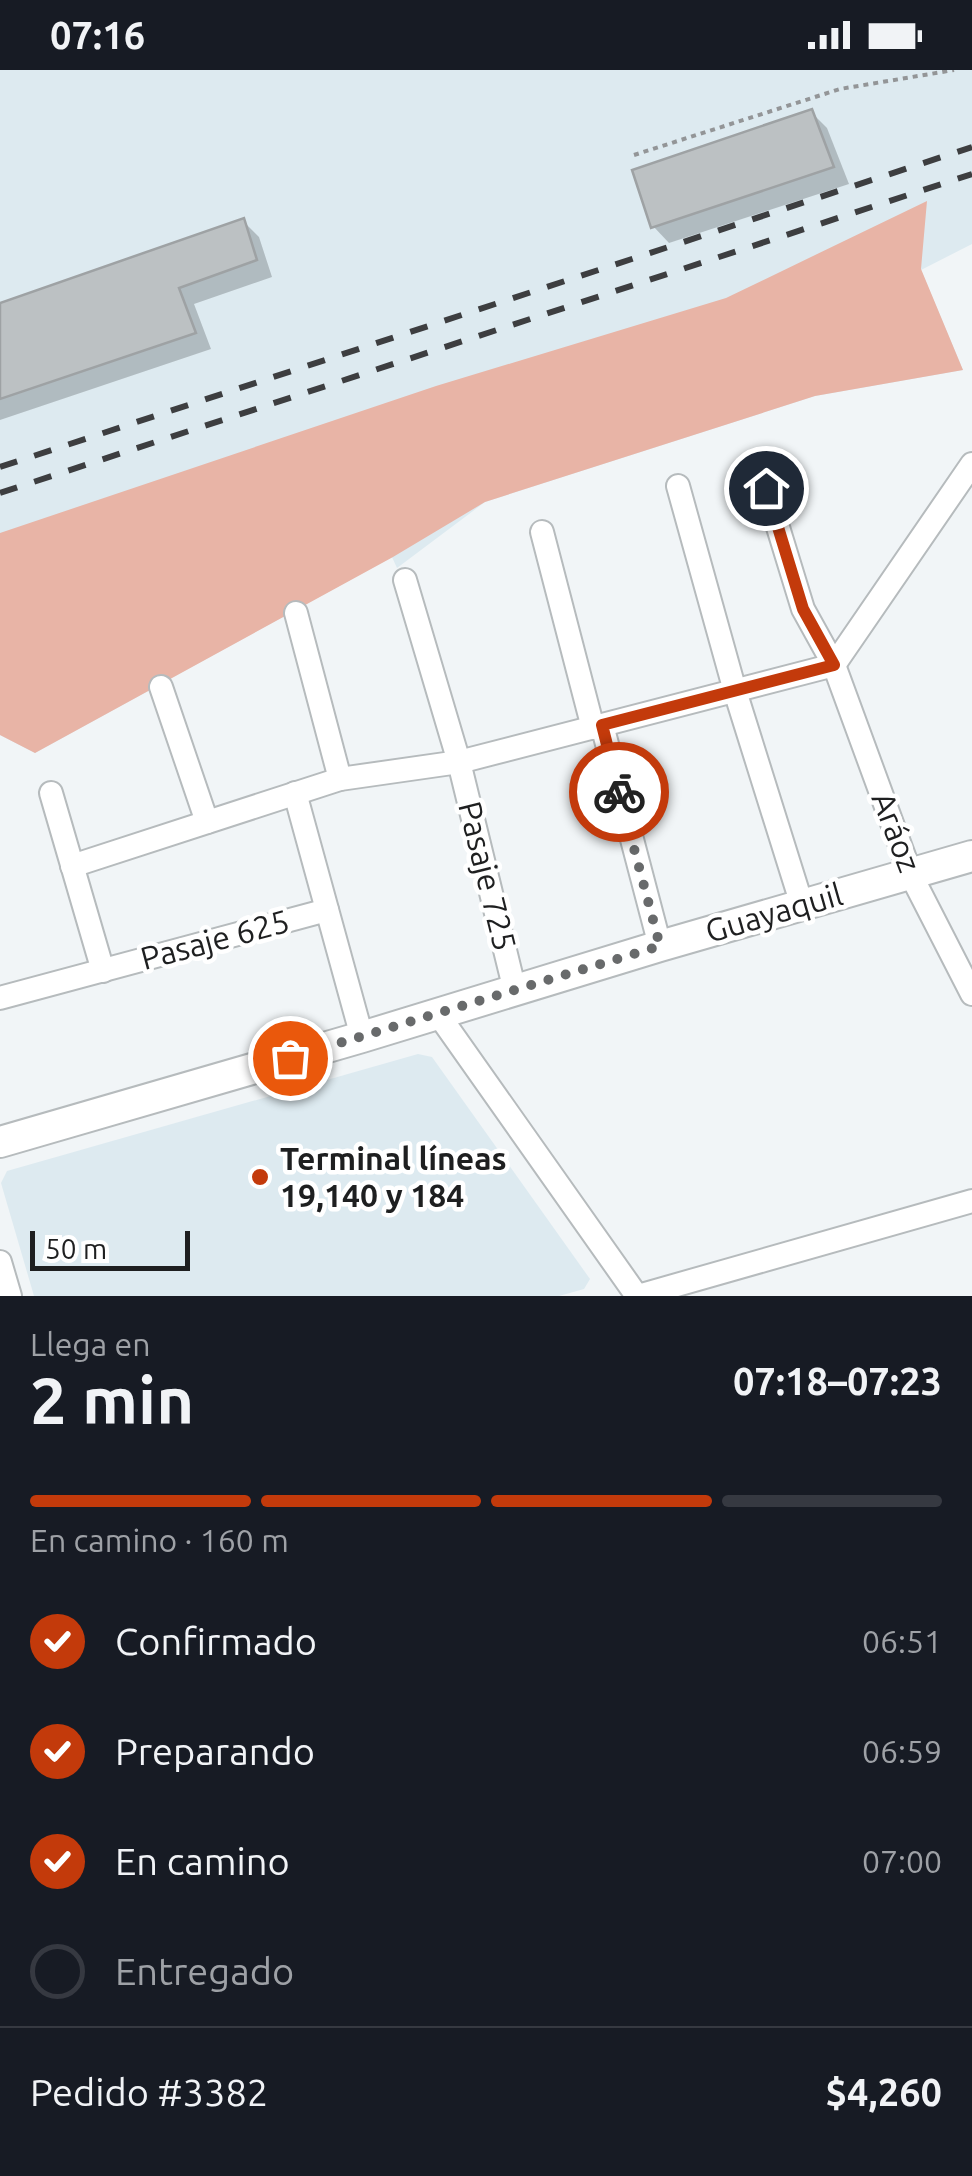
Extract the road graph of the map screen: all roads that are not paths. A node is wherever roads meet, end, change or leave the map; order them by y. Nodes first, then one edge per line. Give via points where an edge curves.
1 (972, 464) edge
2 (678, 486) dead end
3 (766, 488) dead end
4 (542, 532) dead end
5 (405, 580) dead end
6 (296, 613) dead end
7 (834, 665) junction
8 (161, 688) dead end
9 (735, 691) junction
10 (597, 726) junction
11 (459, 762) junction
12 (340, 779) junction
13 (295, 793) junction
14 (50, 794) dead end
15 (207, 822) junction
16 (972, 856) edge
17 (72, 866) junction
18 (911, 874) junction
19 (802, 905) junction
20 (326, 910) junction
21 (660, 946) junction
22 (104, 971) junction
23 (516, 991) junction
24 (972, 994) edge
25 (0, 998) edge
26 (438, 1014) junction
27 (362, 1037) junction
28 (0, 1142) edge
29 (972, 1201) edge
30 (0, 1262) edge
31 (10, 1296) edge
32 (637, 1296) edge

1 - 7 street
2 - 9 street
3 - 7 street, Aráoz via 803,609
4 - 10 street
5 - 11 street, Pasaje 725
6 - 12 street
7 - 9 street
7 - 18 street, Aráoz
8 - 15 street
9 - 10 street
9 - 19 street
10 - 11 street
10 - 21 street
11 - 12 street
11 - 23 street, Pasaje 725
12 - 13 street
13 - 15 street
13 - 20 street
14 - 17 street
15 - 17 street
16 - 18 street, Guayaquil
17 - 22 street
18 - 19 street, Guayaquil
18 - 24 street, Aráoz
19 - 21 street, Guayaquil
20 - 22 street, Pasaje 625
20 - 27 street
21 - 23 street, Guayaquil
22 - 25 street, Pasaje 625
23 - 26 street, Guayaquil
26 - 27 street, Guayaquil
26 - 32 street
27 - 28 street, Guayaquil
29 - 32 street
30 - 31 street

